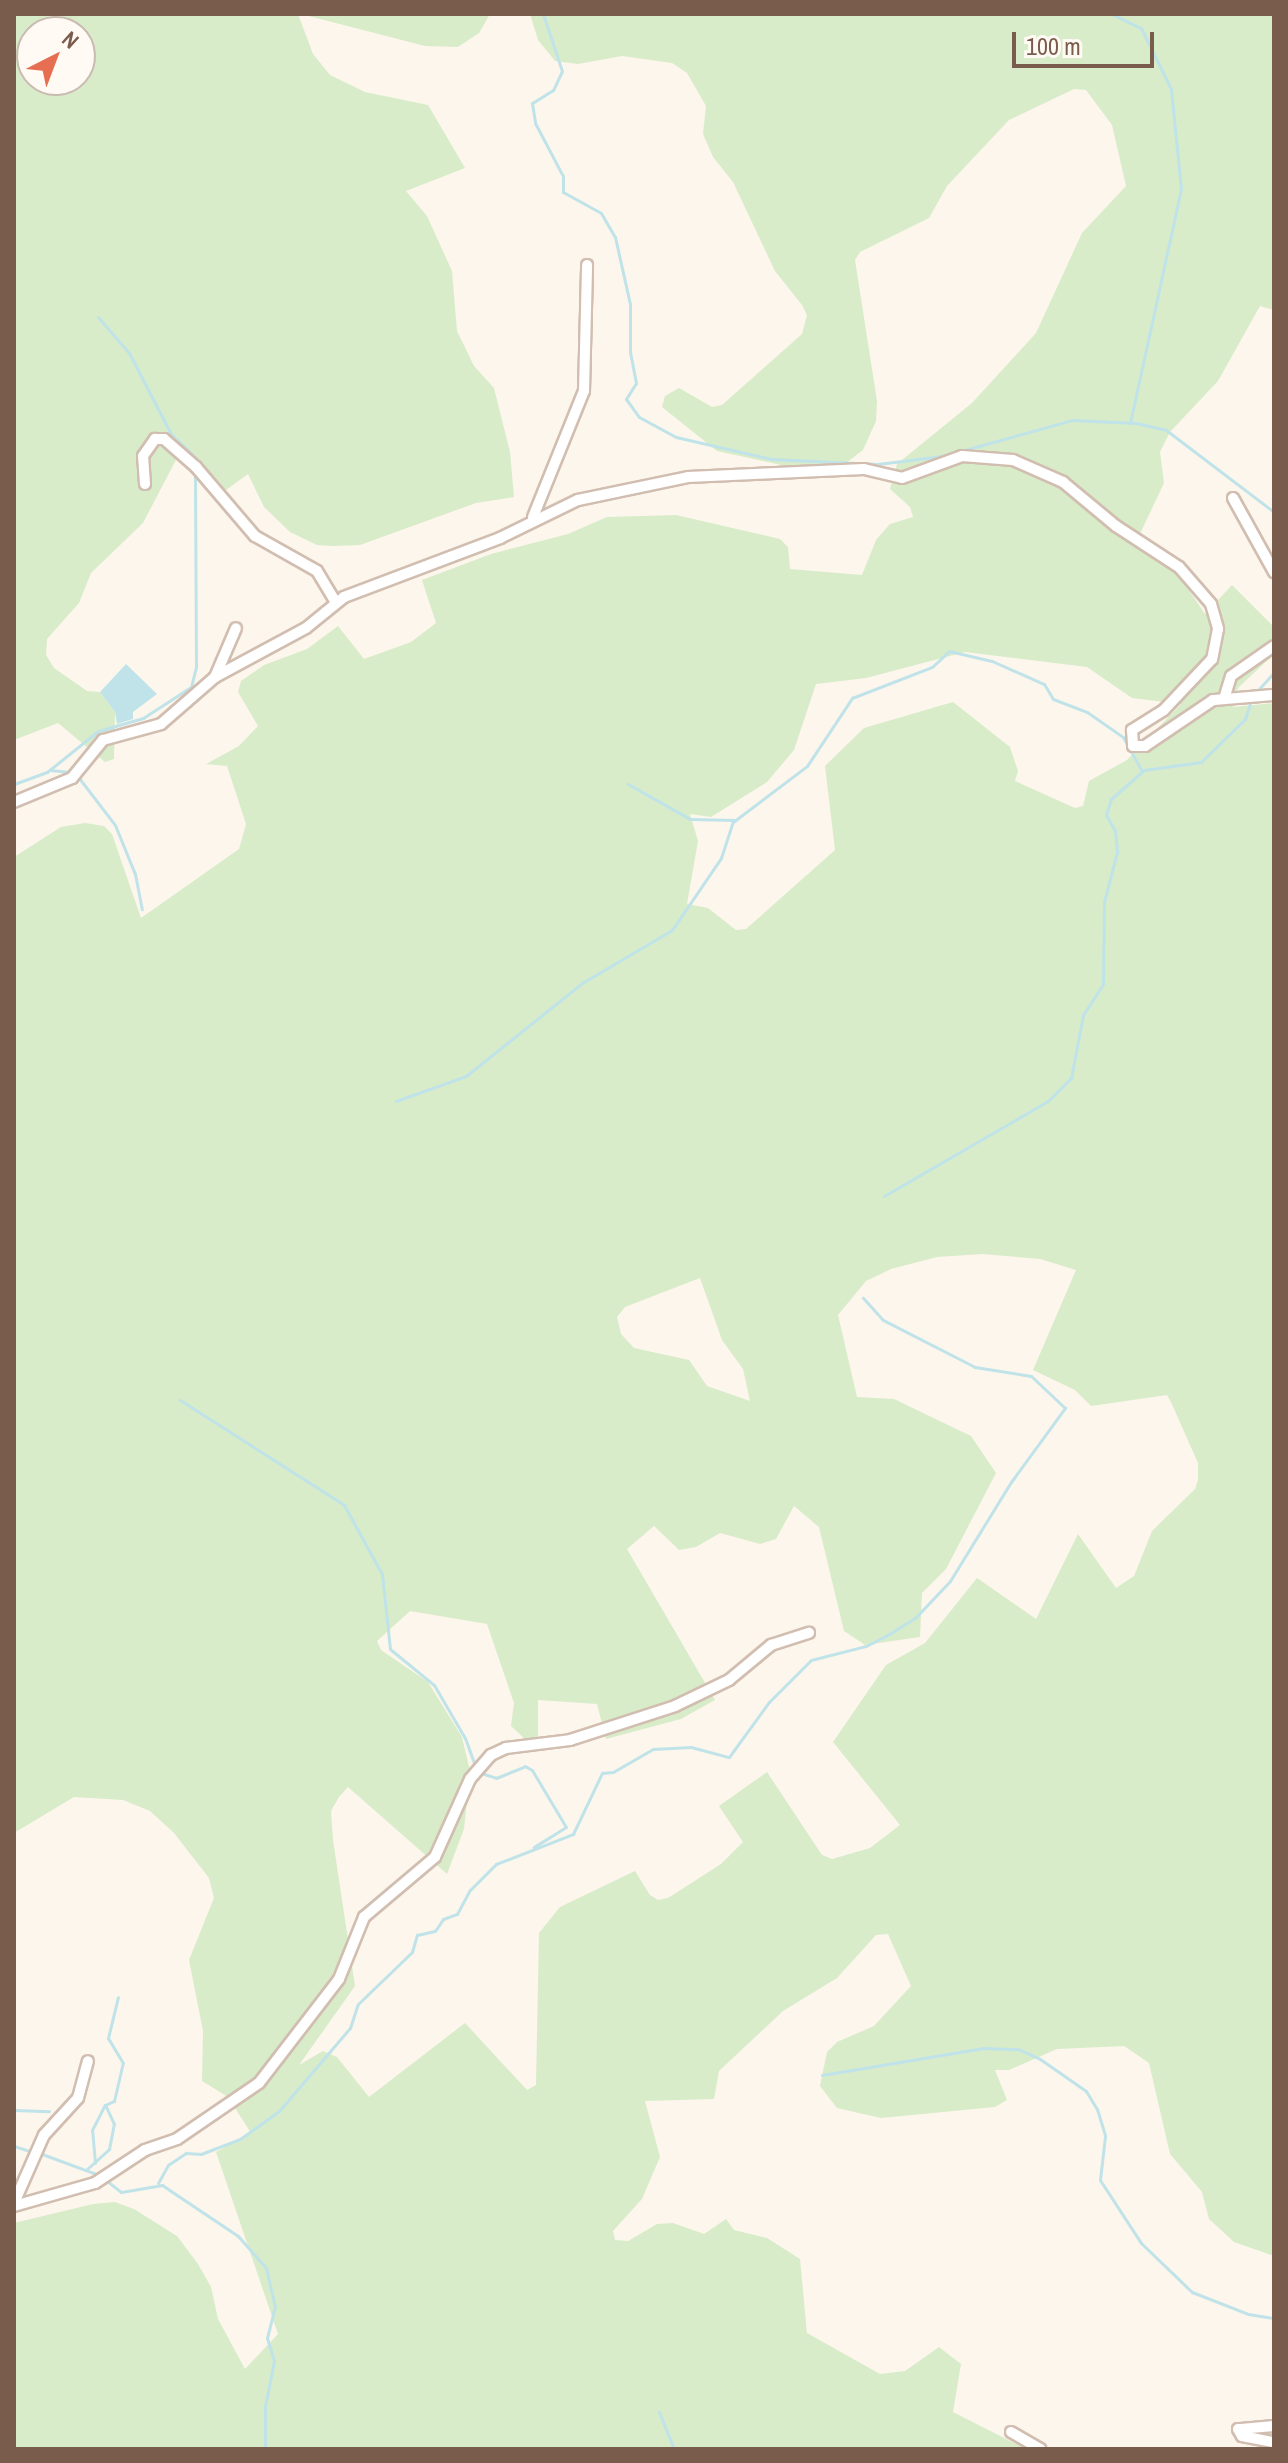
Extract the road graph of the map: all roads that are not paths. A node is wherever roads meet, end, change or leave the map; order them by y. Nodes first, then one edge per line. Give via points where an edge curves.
1 (587, 265) dead end
2 (145, 484) dead end
3 (1233, 498) dead end
4 (532, 519) junction
5 (1274, 572) edge
6 (335, 601) junction
7 (236, 628) dead end
8 (1274, 646) edge
9 (215, 677) junction
10 (1274, 695) edge
11 (1224, 699) junction
12 (14, 802) edge
13 (809, 1633) dead end
14 (88, 2061) dead end
15 (14, 2204) edge
16 (1274, 2426) edge
17 (1011, 2432) dead end
18 (1274, 2442) edge
19 (1040, 2449) edge

1 - 4 street via 584,391
2 - 6 street via 143,456 155,439 164,439 196,467 255,536 317,571
3 - 5 street
4 - 6 street via 500,538 410,568
4 - 11 street via 602,492 688,477 845,468 902,478 962,456 1013,460 1063,482 1179,567 1211,604 1218,629 1212,659 1164,710 1132,730 1133,746 1145,746 1200,706
6 - 9 street via 306,628
7 - 9 street
8 - 11 street via 1231,676
9 - 12 street via 161,724 103,740 72,778
10 - 11 street
13 - 15 street via 771,1645 714,1689 675,1706 570,1740 516,1746 491,1755 470,1779 435,1857 364,1917 339,1979 259,2083 177,2139 145,2150 95,2183
14 - 15 street via 78,2098 44,2135
16 - 18 street via 1238,2429 1242,2436
17 - 19 street

